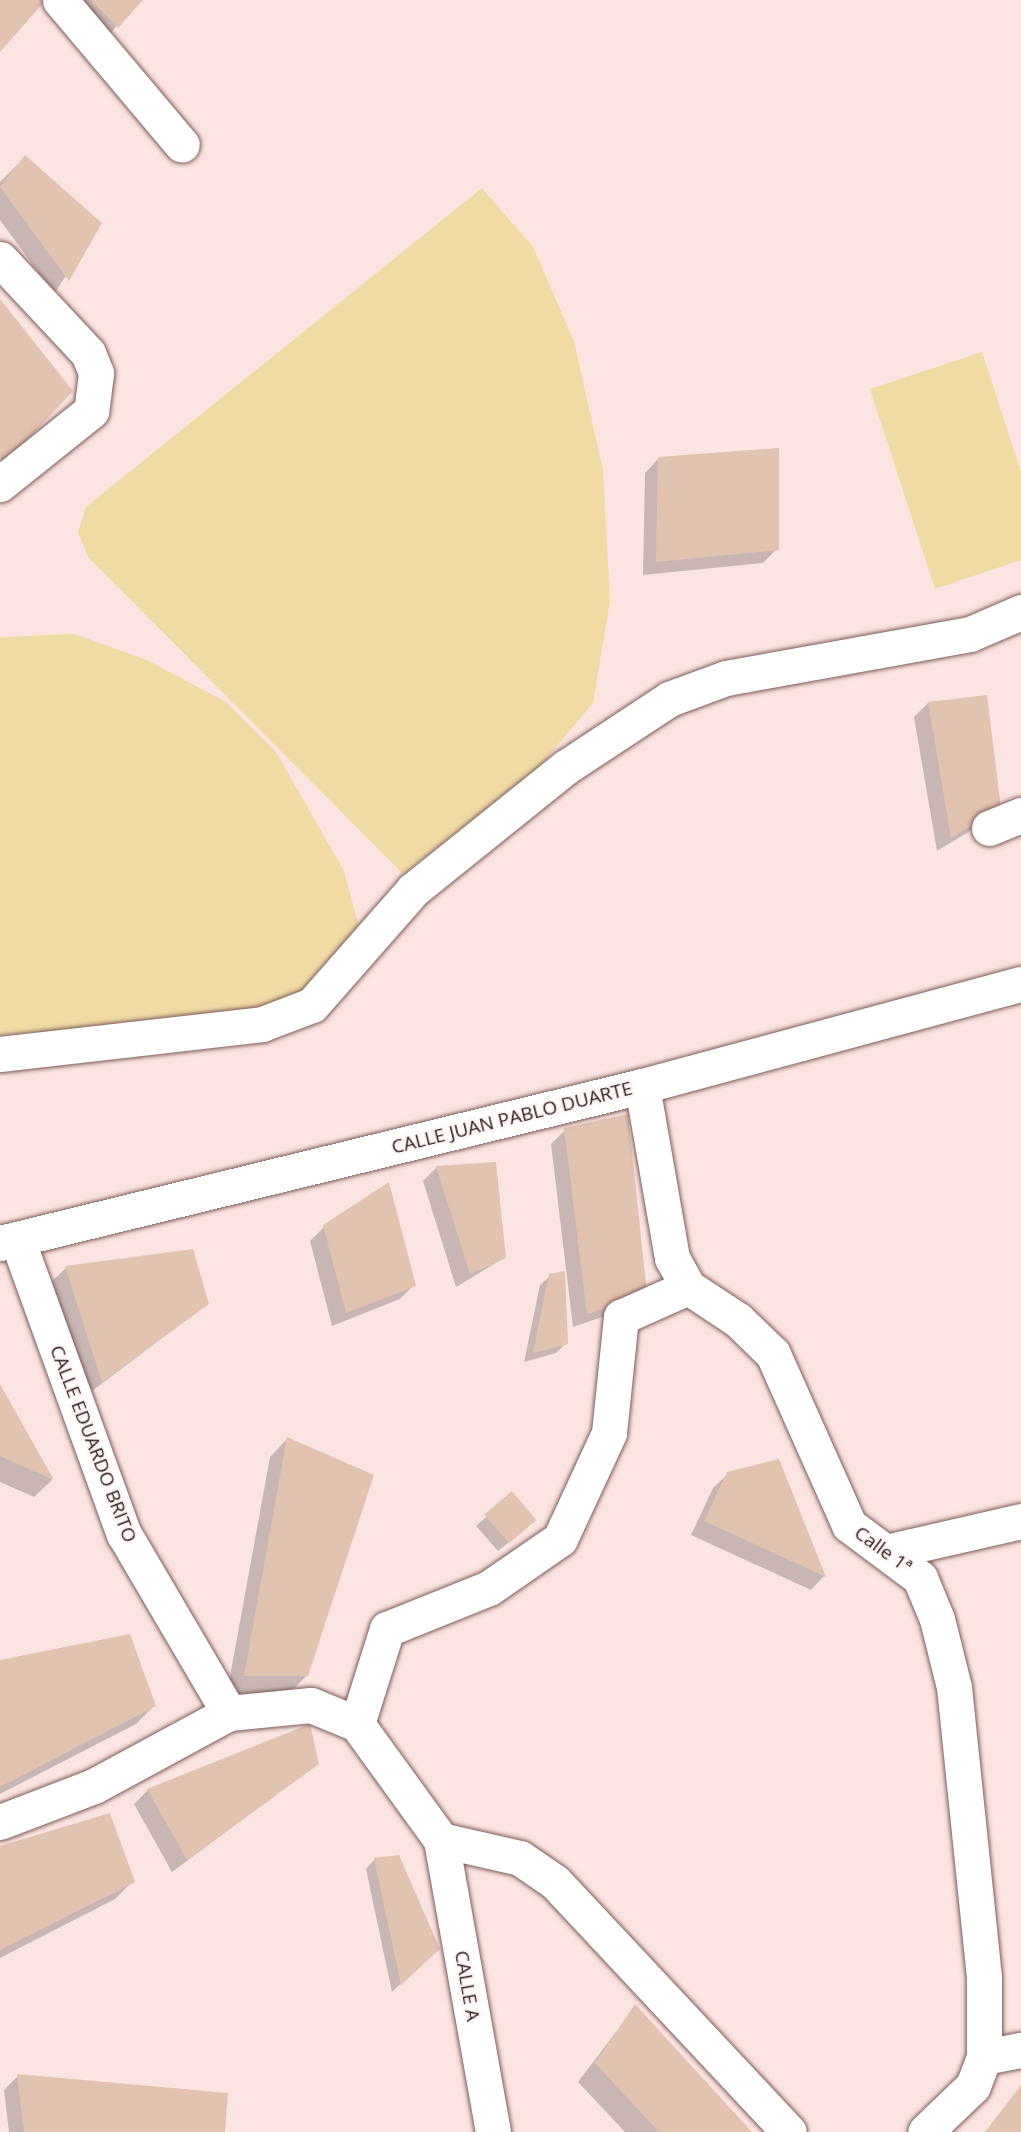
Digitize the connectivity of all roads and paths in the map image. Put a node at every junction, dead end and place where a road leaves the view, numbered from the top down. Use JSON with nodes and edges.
{"nodes":[{"id":1,"x":60,"y":0,"type":"edge"},
{"id":2,"x":182,"y":145,"type":"dead end"},
{"id":3,"x":0,"y":260,"type":"edge"},
{"id":4,"x":0,"y":484,"type":"edge"},
{"id":5,"x":1021,"y":612,"type":"edge"},
{"id":6,"x":1021,"y":984,"type":"edge"},
{"id":7,"x":0,"y":1054,"type":"edge"},
{"id":8,"x":642,"y":1086,"type":"junction"},
{"id":9,"x":8,"y":1241,"type":"edge"},
{"id":10,"x":688,"y":1287,"type":"junction"},
{"id":11,"x":1021,"y":1521,"type":"edge"},
{"id":12,"x":890,"y":1550,"type":"junction"},
{"id":13,"x":229,"y":1713,"type":"junction"},
{"id":14,"x":356,"y":1724,"type":"junction"},
{"id":15,"x":0,"y":1822,"type":"edge"},
{"id":16,"x":441,"y":1840,"type":"junction"},
{"id":17,"x":1021,"y":2050,"type":"edge"},
{"id":18,"x":984,"y":2057,"type":"junction"},
{"id":19,"x":493,"y":2132,"type":"edge"},
{"id":20,"x":789,"y":2132,"type":"edge"},
{"id":21,"x":925,"y":2132,"type":"edge"}],
"edges":[{"from":1,"to":2,"type":"street"},
{"from":3,"to":4,"type":"street"},
{"from":5,"to":7,"type":"street"},
{"from":6,"to":8,"type":"street","name":"CALLE JUAN PABLO DUARTE"},
{"from":8,"to":9,"type":"street","name":"CALLE JUAN PABLO DUARTE"},
{"from":8,"to":10,"type":"street","name":"Calle 1ª"},
{"from":9,"to":13,"type":"street","name":"CALLE EDUARDO BRITO"},
{"from":10,"to":12,"type":"street","name":"Calle 1ª"},
{"from":10,"to":14,"type":"street"},
{"from":11,"to":12,"type":"street"},
{"from":12,"to":18,"type":"street","name":"Calle 1ª"},
{"from":13,"to":14,"type":"street"},
{"from":13,"to":15,"type":"street"},
{"from":14,"to":16,"type":"street"},
{"from":16,"to":19,"type":"street","name":"CALLE A"},
{"from":16,"to":20,"type":"street"},
{"from":17,"to":18,"type":"street"},
{"from":18,"to":21,"type":"street","name":"Calle 1ª"}]}
